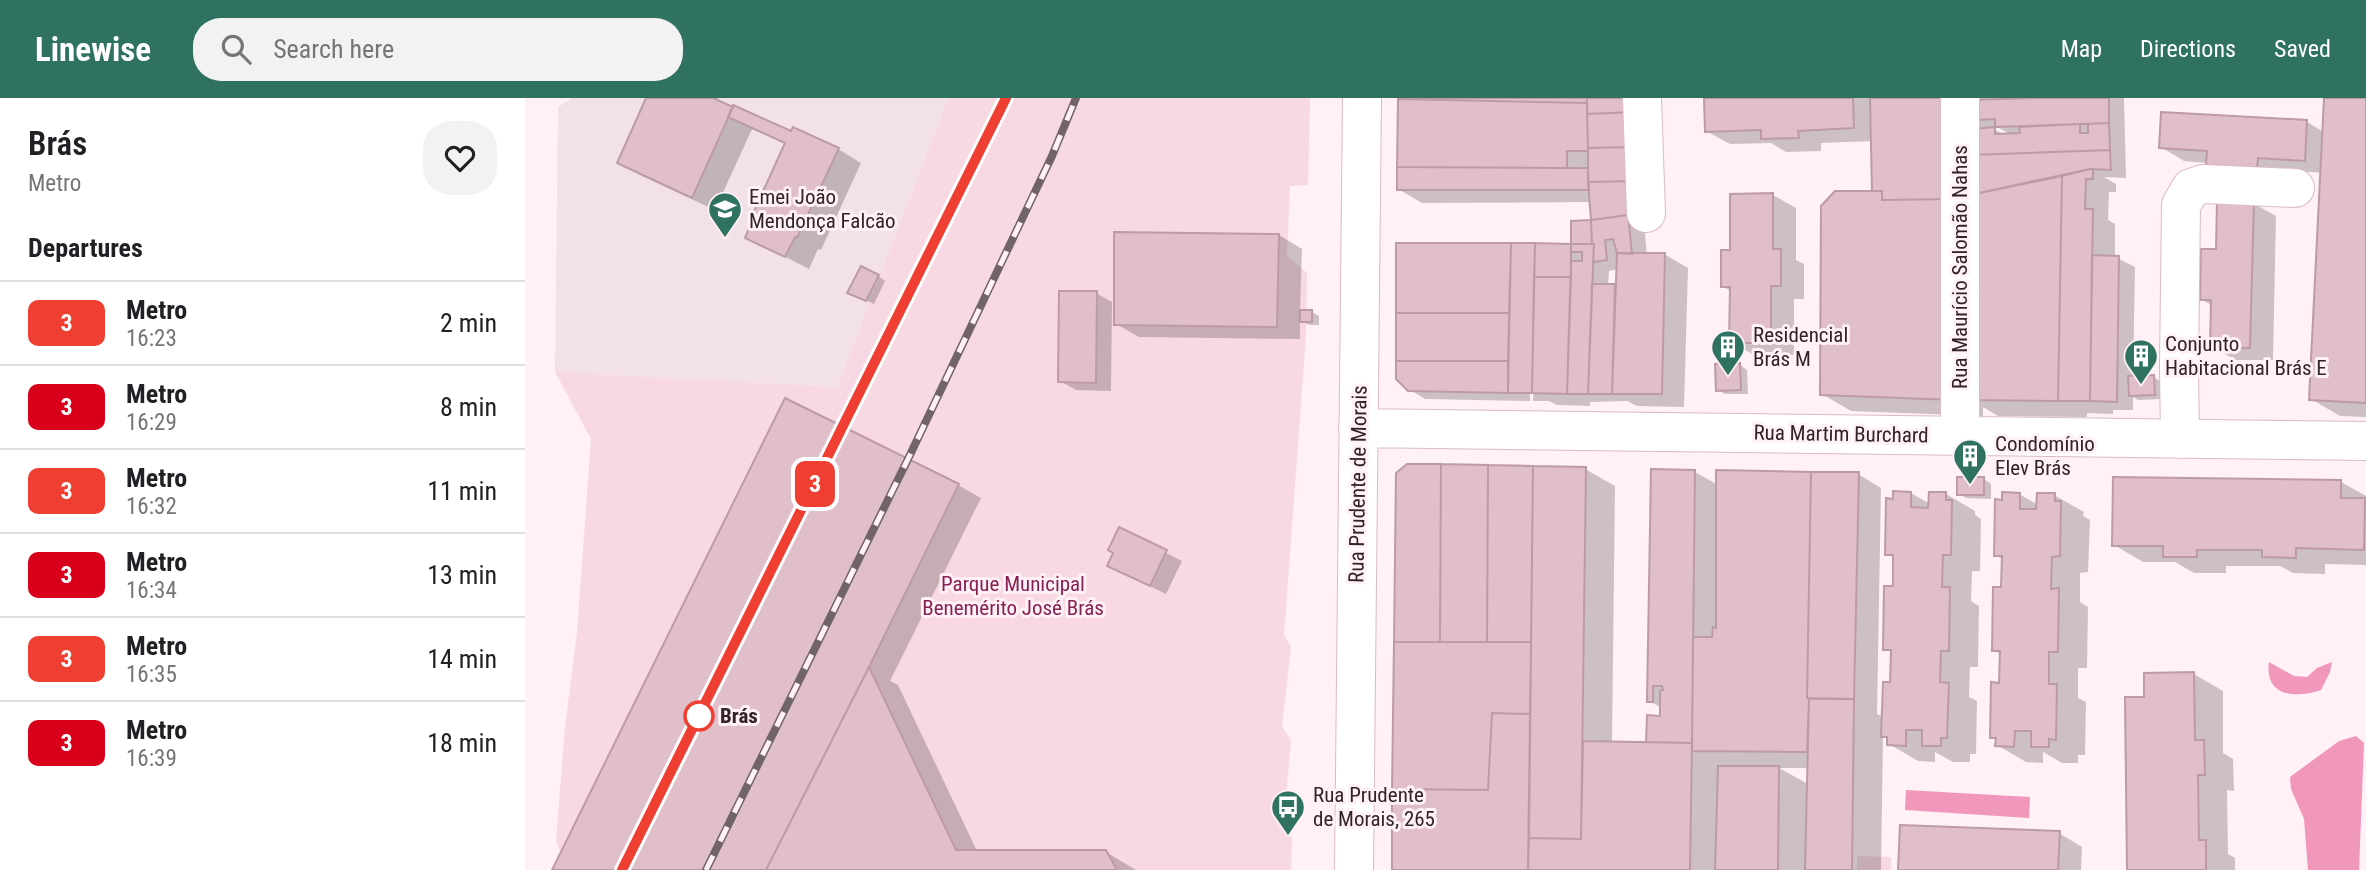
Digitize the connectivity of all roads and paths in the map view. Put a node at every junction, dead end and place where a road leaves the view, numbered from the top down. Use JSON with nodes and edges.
{"nodes":[{"id":1,"x":1362,"y":98,"type":"edge"},
{"id":2,"x":1642,"y":98,"type":"edge"},
{"id":3,"x":1960,"y":98,"type":"edge"},
{"id":4,"x":2295,"y":188,"type":"dead end"},
{"id":5,"x":1646,"y":213,"type":"dead end"},
{"id":6,"x":1358,"y":428,"type":"junction"},
{"id":7,"x":1960,"y":435,"type":"junction"},
{"id":8,"x":2180,"y":439,"type":"junction"},
{"id":9,"x":2366,"y":441,"type":"edge"},
{"id":10,"x":1354,"y":870,"type":"edge"}],
"edges":[{"from":1,"to":6,"type":"street","name":"Rua Prudente de Morais"},
{"from":2,"to":5,"type":"street"},
{"from":3,"to":7,"type":"street","name":"Rua Maurício Salomão Nahas"},
{"from":4,"to":8,"type":"street"},
{"from":6,"to":7,"type":"street","name":"Rua Martim Burchard"},
{"from":6,"to":10,"type":"street","name":"Rua Prudente de Morais"},
{"from":7,"to":8,"type":"street","name":"Rua Martim Burchard"},
{"from":8,"to":9,"type":"street","name":"Rua Martim Burchard"}]}
